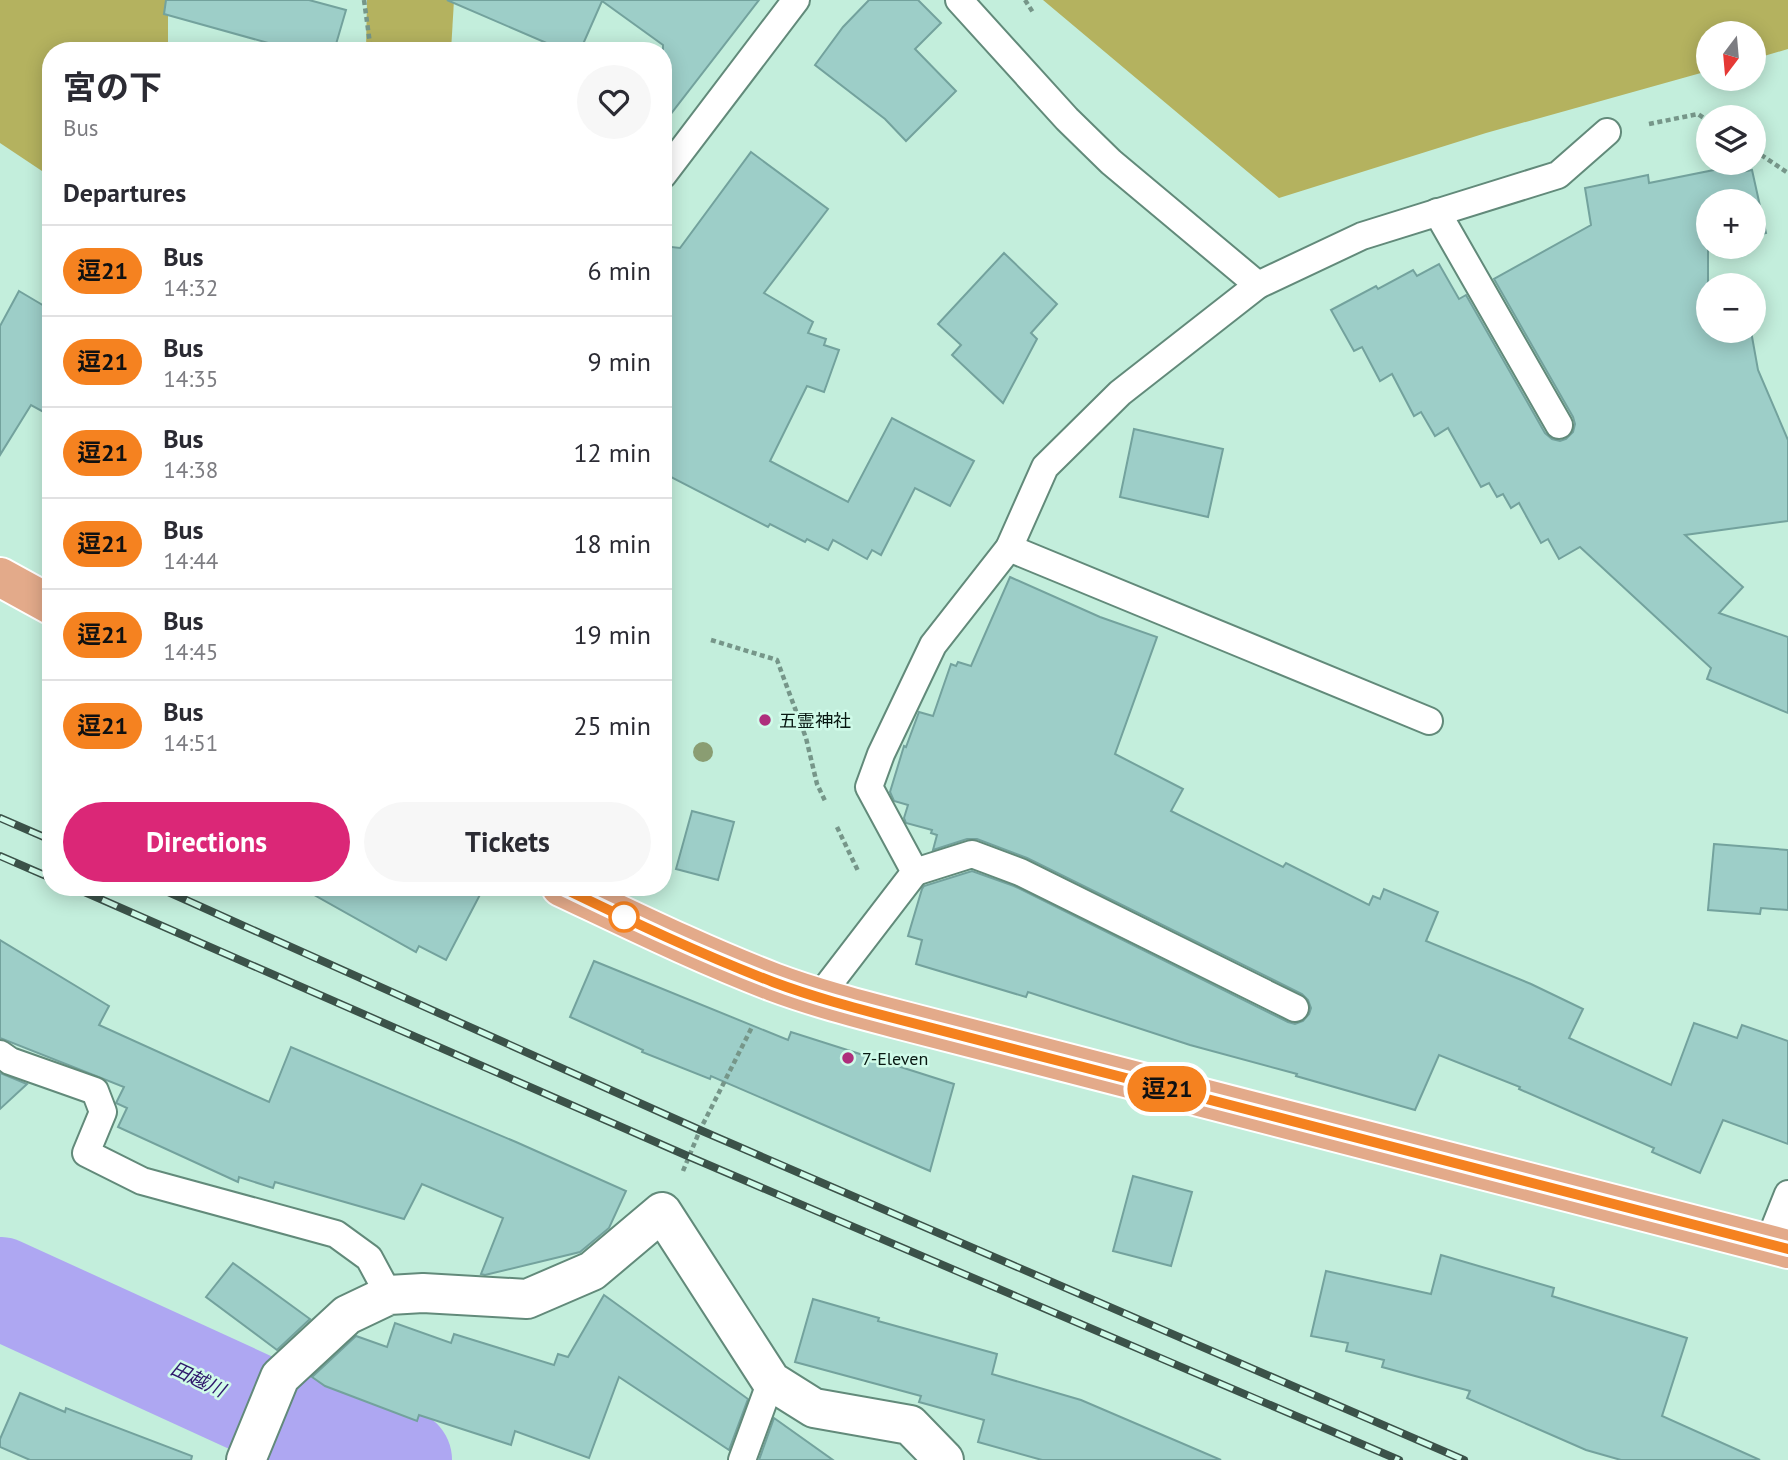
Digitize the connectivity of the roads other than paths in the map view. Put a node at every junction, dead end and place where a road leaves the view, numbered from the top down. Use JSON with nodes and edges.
{"nodes":[{"id":1,"x":796,"y":0,"type":"edge"},
{"id":2,"x":959,"y":0,"type":"edge"},
{"id":3,"x":1607,"y":132,"type":"road end"},
{"id":4,"x":672,"y":163,"type":"edge"},
{"id":5,"x":1437,"y":212,"type":"junction"},
{"id":6,"x":1258,"y":285,"type":"junction"},
{"id":7,"x":1559,"y":425,"type":"dead end"},
{"id":8,"x":1009,"y":548,"type":"junction"},
{"id":9,"x":0,"y":576,"type":"edge"},
{"id":10,"x":42,"y":600,"type":"edge"},
{"id":11,"x":1429,"y":721,"type":"dead end"},
{"id":12,"x":915,"y":873,"type":"junction"},
{"id":13,"x":580,"y":896,"type":"edge"},
{"id":14,"x":819,"y":997,"type":"junction"},
{"id":15,"x":1295,"y":1008,"type":"dead end"},
{"id":16,"x":0,"y":1054,"type":"edge"},
{"id":17,"x":1788,"y":1194,"type":"edge"},
{"id":18,"x":1778,"y":1246,"type":"edge"},
{"id":19,"x":389,"y":1295,"type":"junction"},
{"id":20,"x":771,"y":1381,"type":"junction"},
{"id":21,"x":248,"y":1454,"type":"edge"},
{"id":22,"x":743,"y":1460,"type":"edge"},
{"id":23,"x":944,"y":1460,"type":"edge"}],
"edges":[{"from":1,"to":4,"type":"lane"},
{"from":2,"to":6,"type":"lane"},
{"from":3,"to":5,"type":"lane"},
{"from":5,"to":6,"type":"lane"},
{"from":5,"to":7,"type":"lane"},
{"from":6,"to":8,"type":"lane"},
{"from":8,"to":11,"type":"lane"},
{"from":8,"to":12,"type":"lane"},
{"from":9,"to":10,"type":"main road"},
{"from":12,"to":14,"type":"lane"},
{"from":12,"to":15,"type":"lane"},
{"from":13,"to":14,"type":"main road"},
{"from":14,"to":18,"type":"main road"},
{"from":16,"to":19,"type":"lane"},
{"from":17,"to":18,"type":"lane"},
{"from":19,"to":20,"type":"street"},
{"from":19,"to":21,"type":"street"},
{"from":20,"to":22,"type":"lane"},
{"from":20,"to":23,"type":"street"}]}
